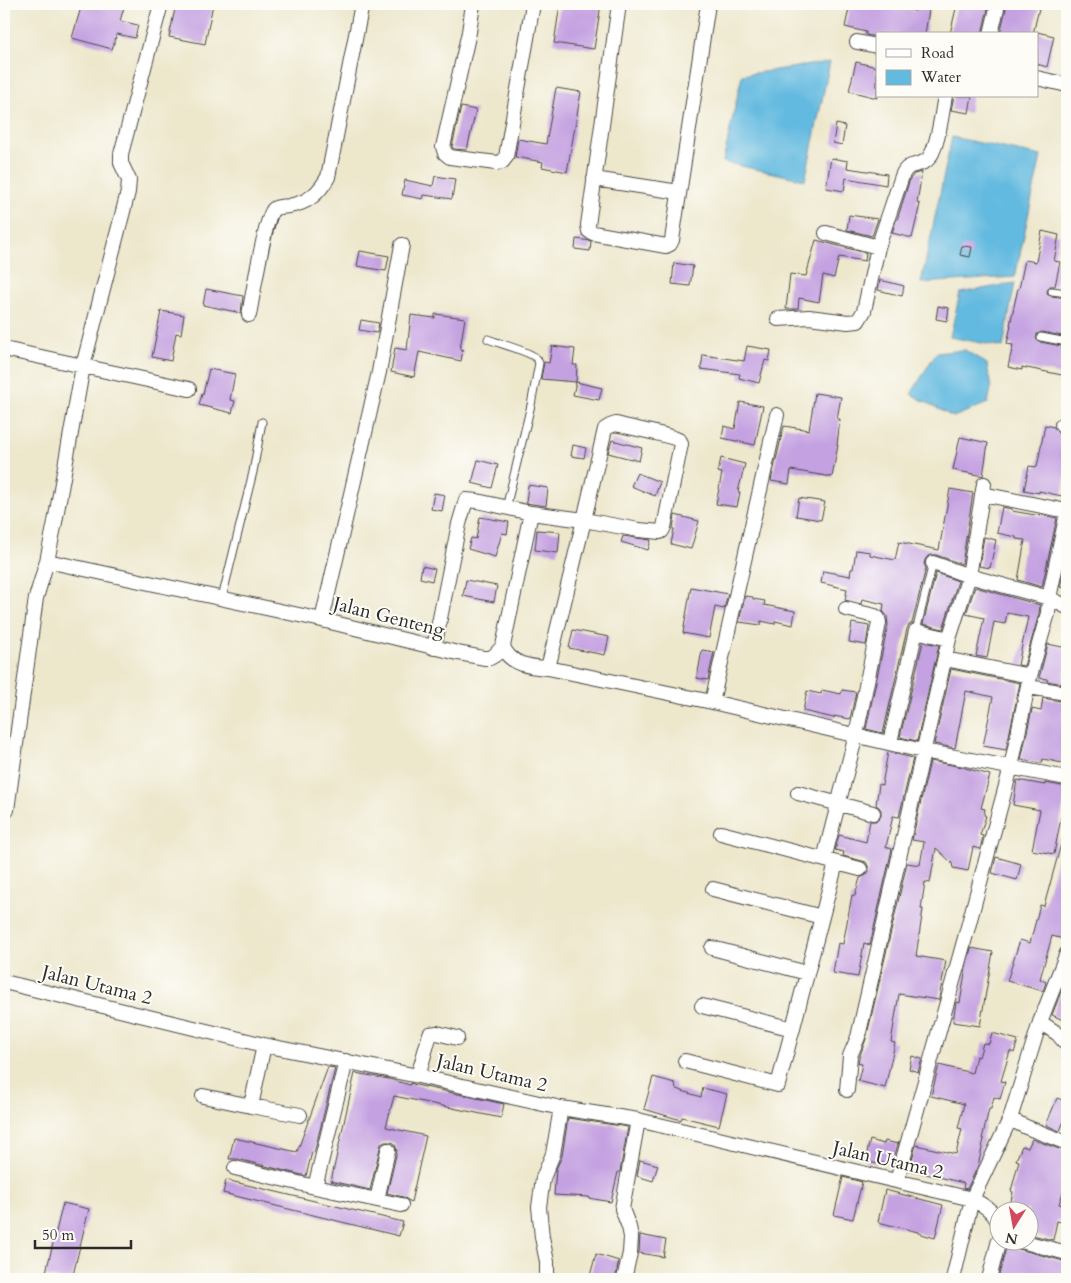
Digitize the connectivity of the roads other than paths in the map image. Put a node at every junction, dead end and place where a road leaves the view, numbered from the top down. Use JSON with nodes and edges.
{"nodes":[{"id":1,"x":161,"y":4,"type":"edge"},
{"id":2,"x":362,"y":4,"type":"edge"},
{"id":3,"x":473,"y":4,"type":"edge"},
{"id":4,"x":533,"y":4,"type":"edge"},
{"id":5,"x":619,"y":4,"type":"edge"},
{"id":6,"x":708,"y":4,"type":"edge"},
{"id":7,"x":998,"y":4,"type":"edge"},
{"id":8,"x":991,"y":32,"type":"edge"},
{"id":9,"x":858,"y":42,"type":"dead end"},
{"id":10,"x":876,"y":46,"type":"edge"},
{"id":11,"x":1038,"y":78,"type":"edge"},
{"id":12,"x":1067,"y":85,"type":"edge"},
{"id":13,"x":945,"y":98,"type":"edge"},
{"id":14,"x":594,"y":179,"type":"junction"},
{"id":15,"x":679,"y":192,"type":"junction"},
{"id":16,"x":826,"y":233,"type":"dead end"},
{"id":17,"x":402,"y":245,"type":"dead end"},
{"id":18,"x":878,"y":247,"type":"junction"},
{"id":19,"x":1052,"y":291,"type":"dead end"},
{"id":20,"x":1067,"y":293,"type":"edge"},
{"id":21,"x":249,"y":315,"type":"dead end"},
{"id":22,"x":778,"y":319,"type":"dead end"},
{"id":23,"x":1041,"y":337,"type":"dead end"},
{"id":24,"x":488,"y":339,"type":"dead end"},
{"id":25,"x":1067,"y":342,"type":"edge"},
{"id":26,"x":4,"y":349,"type":"edge"},
{"id":27,"x":82,"y":366,"type":"junction"},
{"id":28,"x":189,"y":389,"type":"dead end"},
{"id":29,"x":777,"y":415,"type":"dead end"},
{"id":30,"x":262,"y":422,"type":"dead end"},
{"id":31,"x":506,"y":508,"type":"junction"},
{"id":32,"x":1067,"y":512,"type":"edge"},
{"id":33,"x":531,"y":513,"type":"junction"},
{"id":34,"x":584,"y":520,"type":"junction"},
{"id":35,"x":46,"y":561,"type":"junction"},
{"id":36,"x":933,"y":563,"type":"joint"},
{"id":37,"x":969,"y":576,"type":"junction"},
{"id":38,"x":222,"y":598,"type":"junction"},
{"id":39,"x":1050,"y":598,"type":"junction"},
{"id":40,"x":1067,"y":607,"type":"edge"},
{"id":41,"x":846,"y":609,"type":"dead end"},
{"id":42,"x":322,"y":620,"type":"junction"},
{"id":43,"x":916,"y":630,"type":"junction"},
{"id":44,"x":949,"y":639,"type":"junction"},
{"id":45,"x":503,"y":646,"type":"junction"},
{"id":46,"x":434,"y":648,"type":"junction"},
{"id":47,"x":945,"y":659,"type":"junction"},
{"id":48,"x":548,"y":668,"type":"junction"},
{"id":49,"x":1029,"y":681,"type":"junction"},
{"id":50,"x":1067,"y":693,"type":"edge"},
{"id":51,"x":712,"y":702,"type":"junction"},
{"id":52,"x":856,"y":735,"type":"junction"},
{"id":53,"x":890,"y":742,"type":"junction"},
{"id":54,"x":923,"y":750,"type":"junction"},
{"id":55,"x":1011,"y":767,"type":"junction"},
{"id":56,"x":1067,"y":778,"type":"edge"},
{"id":57,"x":798,"y":793,"type":"dead end"},
{"id":58,"x":838,"y":804,"type":"junction"},
{"id":59,"x":7,"y":810,"type":"dead end"},
{"id":60,"x":873,"y":813,"type":"dead end"},
{"id":61,"x":721,"y":833,"type":"dead end"},
{"id":62,"x":830,"y":861,"type":"junction"},
{"id":63,"x":860,"y":869,"type":"dead end"},
{"id":64,"x":713,"y":889,"type":"dead end"},
{"id":65,"x":822,"y":917,"type":"junction"},
{"id":66,"x":712,"y":948,"type":"dead end"},
{"id":67,"x":1067,"y":953,"type":"edge"},
{"id":68,"x":807,"y":973,"type":"junction"},
{"id":69,"x":4,"y":982,"type":"edge"},
{"id":70,"x":702,"y":1006,"type":"dead end"},
{"id":71,"x":1040,"y":1022,"type":"junction"},
{"id":72,"x":793,"y":1030,"type":"junction"},
{"id":73,"x":457,"y":1038,"type":"dead end"},
{"id":74,"x":264,"y":1045,"type":"junction"},
{"id":75,"x":1067,"y":1045,"type":"edge"},
{"id":76,"x":346,"y":1061,"type":"junction"},
{"id":77,"x":685,"y":1061,"type":"dead end"},
{"id":78,"x":418,"y":1076,"type":"junction"},
{"id":79,"x":846,"y":1090,"type":"dead end"},
{"id":80,"x":203,"y":1096,"type":"dead end"},
{"id":81,"x":251,"y":1106,"type":"junction"},
{"id":82,"x":561,"y":1108,"type":"junction"},
{"id":83,"x":300,"y":1115,"type":"dead end"},
{"id":84,"x":1010,"y":1119,"type":"junction"},
{"id":85,"x":638,"y":1120,"type":"junction"},
{"id":86,"x":1067,"y":1143,"type":"edge"},
{"id":87,"x":388,"y":1150,"type":"dead end"},
{"id":88,"x":235,"y":1168,"type":"dead end"},
{"id":89,"x":896,"y":1181,"type":"junction"},
{"id":90,"x":315,"y":1187,"type":"junction"},
{"id":91,"x":972,"y":1199,"type":"junction"},
{"id":92,"x":378,"y":1200,"type":"junction"},
{"id":93,"x":401,"y":1205,"type":"dead end"},
{"id":94,"x":988,"y":1207,"type":"edge"},
{"id":95,"x":1038,"y":1246,"type":"edge"},
{"id":96,"x":996,"y":1250,"type":"edge"},
{"id":97,"x":1067,"y":1253,"type":"edge"},
{"id":98,"x":547,"y":1279,"type":"edge"},
{"id":99,"x":624,"y":1279,"type":"edge"},
{"id":100,"x":953,"y":1279,"type":"edge"},
{"id":101,"x":989,"y":1279,"type":"edge"}],
"edges":[{"from":1,"to":27,"type":"street"},
{"from":2,"to":21,"type":"street"},
{"from":3,"to":4,"type":"street"},
{"from":5,"to":14,"type":"street"},
{"from":6,"to":15,"type":"street"},
{"from":7,"to":8,"type":"street"},
{"from":9,"to":10,"type":"street"},
{"from":11,"to":12,"type":"street"},
{"from":13,"to":18,"type":"street"},
{"from":14,"to":15,"type":"street"},
{"from":14,"to":15,"type":"street"},
{"from":16,"to":18,"type":"street"},
{"from":17,"to":42,"type":"street"},
{"from":18,"to":22,"type":"street"},
{"from":19,"to":20,"type":"lane"},
{"from":23,"to":25,"type":"lane"},
{"from":24,"to":31,"type":"lane"},
{"from":26,"to":27,"type":"street"},
{"from":27,"to":28,"type":"street"},
{"from":27,"to":35,"type":"street"},
{"from":29,"to":51,"type":"street"},
{"from":30,"to":38,"type":"lane"},
{"from":31,"to":33,"type":"street"},
{"from":31,"to":46,"type":"street"},
{"from":32,"to":37,"type":"street"},
{"from":32,"to":39,"type":"street"},
{"from":33,"to":34,"type":"street"},
{"from":33,"to":45,"type":"street"},
{"from":34,"to":34,"type":"street"},
{"from":34,"to":48,"type":"street"},
{"from":35,"to":38,"type":"street","name":"Jalan Genteng"},
{"from":35,"to":59,"type":"street"},
{"from":36,"to":37,"type":"street"},
{"from":36,"to":43,"type":"lane"},
{"from":37,"to":39,"type":"street"},
{"from":37,"to":44,"type":"street"},
{"from":38,"to":42,"type":"street","name":"Jalan Genteng"},
{"from":39,"to":40,"type":"street"},
{"from":39,"to":49,"type":"street"},
{"from":41,"to":52,"type":"street"},
{"from":42,"to":46,"type":"street","name":"Jalan Genteng"},
{"from":43,"to":44,"type":"street"},
{"from":43,"to":53,"type":"street"},
{"from":44,"to":47,"type":"street"},
{"from":45,"to":46,"type":"street","name":"Jalan Genteng"},
{"from":45,"to":48,"type":"street"},
{"from":47,"to":49,"type":"street"},
{"from":47,"to":54,"type":"street"},
{"from":48,"to":51,"type":"street"},
{"from":49,"to":50,"type":"street"},
{"from":49,"to":55,"type":"street"},
{"from":51,"to":52,"type":"street"},
{"from":52,"to":53,"type":"street"},
{"from":52,"to":58,"type":"street"},
{"from":53,"to":54,"type":"street"},
{"from":54,"to":55,"type":"street"},
{"from":54,"to":79,"type":"street"},
{"from":55,"to":56,"type":"street"},
{"from":55,"to":89,"type":"street"},
{"from":57,"to":58,"type":"street"},
{"from":58,"to":60,"type":"street"},
{"from":58,"to":62,"type":"street"},
{"from":61,"to":62,"type":"street"},
{"from":62,"to":63,"type":"street"},
{"from":62,"to":65,"type":"street"},
{"from":64,"to":65,"type":"street"},
{"from":65,"to":68,"type":"street"},
{"from":66,"to":68,"type":"street"},
{"from":67,"to":71,"type":"street"},
{"from":68,"to":72,"type":"street"},
{"from":69,"to":74,"type":"street","name":"Jalan Utama 2"},
{"from":70,"to":72,"type":"street"},
{"from":71,"to":75,"type":"street"},
{"from":71,"to":84,"type":"street"},
{"from":72,"to":77,"type":"street"},
{"from":73,"to":78,"type":"street"},
{"from":74,"to":76,"type":"street","name":"Jalan Utama 2"},
{"from":74,"to":81,"type":"street"},
{"from":76,"to":78,"type":"street","name":"Jalan Utama 2"},
{"from":76,"to":90,"type":"street"},
{"from":78,"to":82,"type":"street","name":"Jalan Utama 2"},
{"from":80,"to":81,"type":"street"},
{"from":81,"to":83,"type":"street"},
{"from":82,"to":85,"type":"street","name":"Jalan Utama 2"},
{"from":82,"to":98,"type":"street"},
{"from":84,"to":86,"type":"street"},
{"from":84,"to":91,"type":"street"},
{"from":85,"to":89,"type":"street","name":"Jalan Utama 2"},
{"from":85,"to":99,"type":"street"},
{"from":87,"to":92,"type":"street"},
{"from":88,"to":90,"type":"street"},
{"from":89,"to":91,"type":"street","name":"Jalan Utama 2"},
{"from":90,"to":92,"type":"street"},
{"from":91,"to":94,"type":"street","name":"Jalan Utama 2"},
{"from":91,"to":100,"type":"street"},
{"from":92,"to":93,"type":"street"},
{"from":95,"to":97,"type":"street"},
{"from":96,"to":101,"type":"street"}]}
